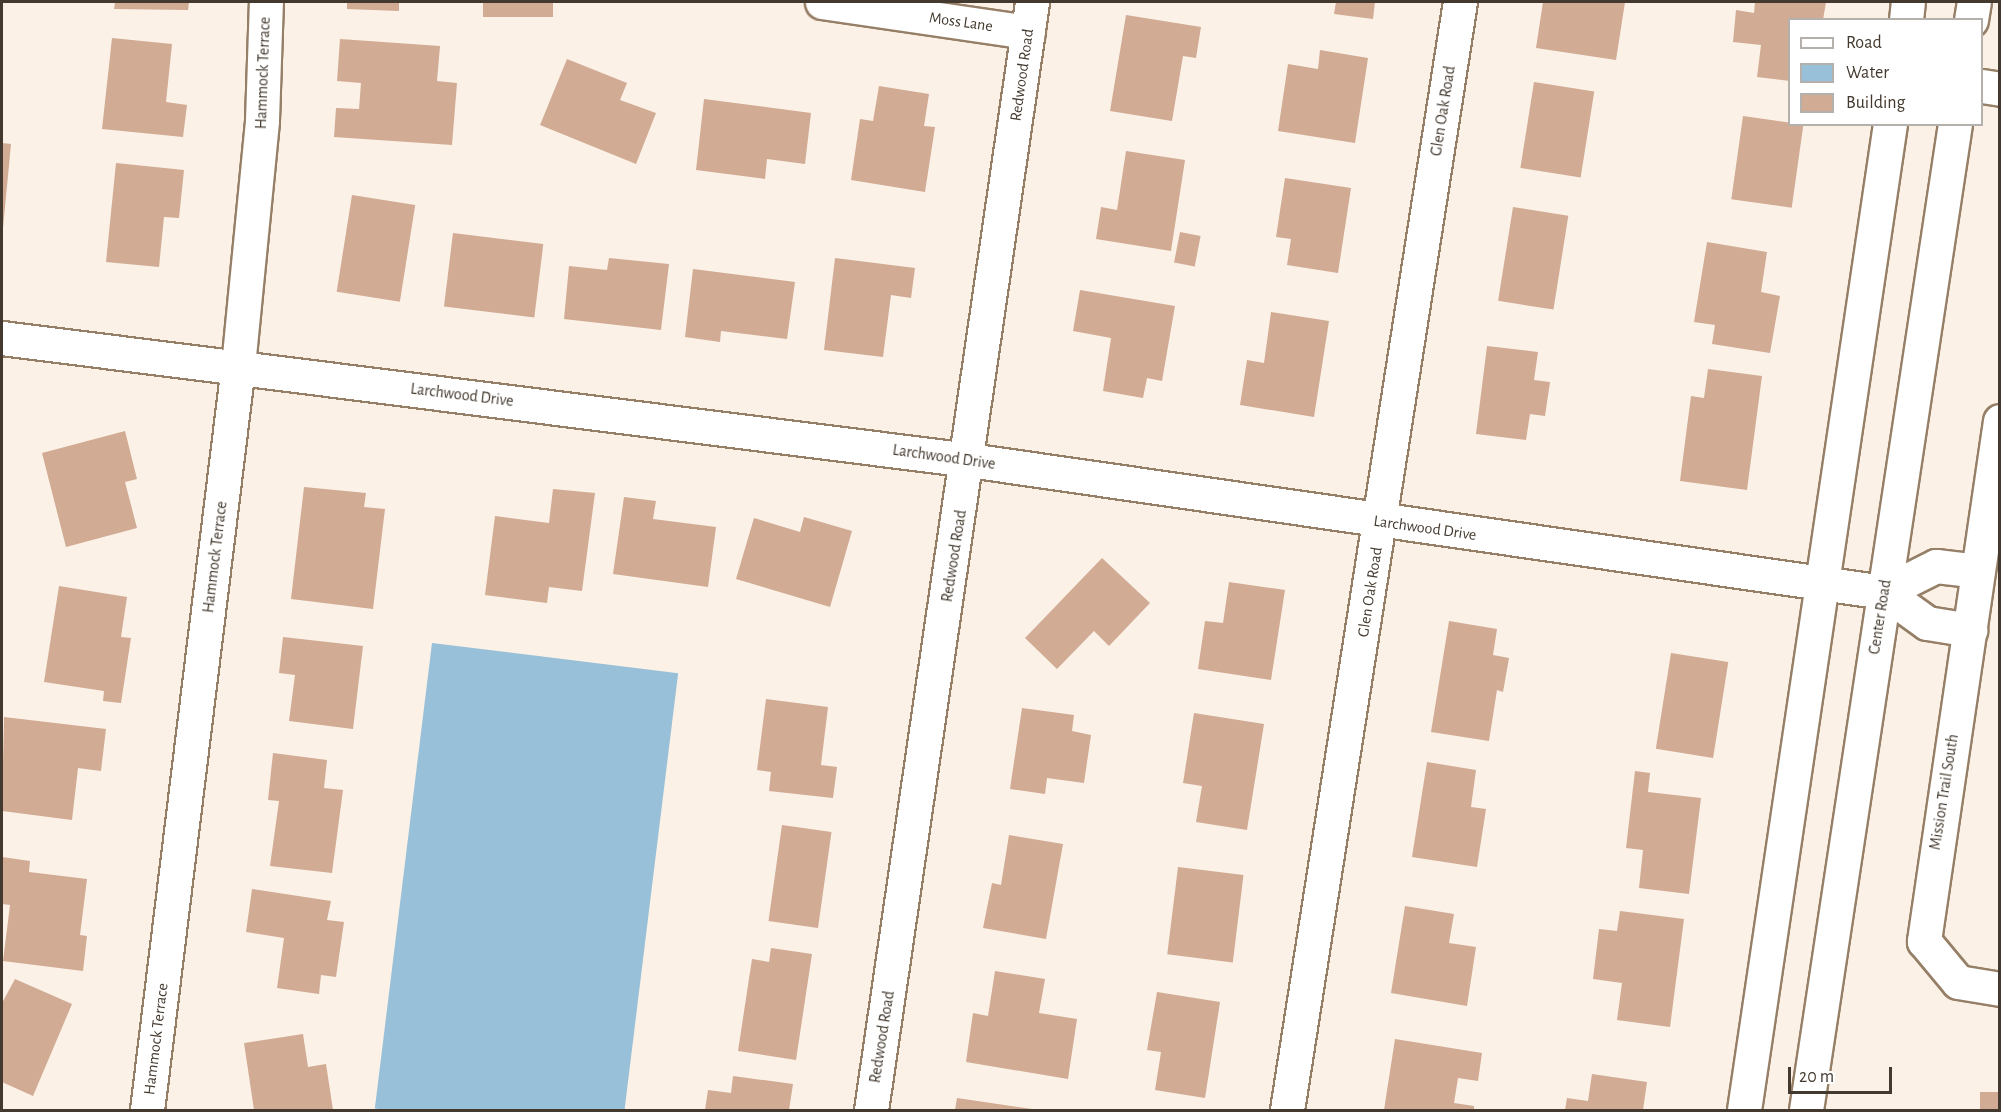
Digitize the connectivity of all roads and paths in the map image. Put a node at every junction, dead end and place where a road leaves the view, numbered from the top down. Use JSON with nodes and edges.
{"nodes":[{"id":1,"x":266,"y":2,"type":"edge"},
{"id":2,"x":822,"y":2,"type":"edge"},
{"id":3,"x":1460,"y":2,"type":"edge"},
{"id":4,"x":1908,"y":2,"type":"edge"},
{"id":5,"x":1974,"y":2,"type":"edge"},
{"id":6,"x":1030,"y":17,"type":"edge"},
{"id":7,"x":1906,"y":18,"type":"edge"},
{"id":8,"x":1971,"y":18,"type":"edge"},
{"id":9,"x":1983,"y":86,"type":"edge"},
{"id":10,"x":2000,"y":89,"type":"edge"},
{"id":11,"x":1890,"y":126,"type":"edge"},
{"id":12,"x":1955,"y":126,"type":"edge"},
{"id":13,"x":2,"y":338,"type":"edge"},
{"id":14,"x":238,"y":366,"type":"junction"},
{"id":15,"x":2000,"y":421,"type":"edge"},
{"id":16,"x":969,"y":460,"type":"junction"},
{"id":17,"x":1381,"y":522,"type":"junction"},
{"id":18,"x":1978,"y":571,"type":"junction"},
{"id":19,"x":1822,"y":586,"type":"junction"},
{"id":20,"x":1884,"y":592,"type":"junction"},
{"id":21,"x":1970,"y":630,"type":"junction"},
{"id":22,"x":2000,"y":989,"type":"edge"},
{"id":23,"x":147,"y":1110,"type":"edge"},
{"id":24,"x":871,"y":1110,"type":"edge"},
{"id":25,"x":1287,"y":1110,"type":"edge"},
{"id":26,"x":1744,"y":1110,"type":"edge"},
{"id":27,"x":1806,"y":1110,"type":"edge"}],
"edges":[{"from":1,"to":14,"type":"street","name":"Hammock Terrace"},
{"from":2,"to":6,"type":"street","name":"Moss Lane"},
{"from":3,"to":17,"type":"street","name":"Glen Oak Road"},
{"from":4,"to":7,"type":"street"},
{"from":5,"to":8,"type":"street"},
{"from":6,"to":16,"type":"street","name":"Redwood Road"},
{"from":9,"to":10,"type":"street"},
{"from":11,"to":19,"type":"street"},
{"from":12,"to":20,"type":"street","name":"Center Road"},
{"from":13,"to":14,"type":"street","name":"Larchwood Drive"},
{"from":14,"to":16,"type":"street","name":"Larchwood Drive"},
{"from":14,"to":23,"type":"street","name":"Hammock Terrace"},
{"from":15,"to":18,"type":"street","name":"Mission Trail South"},
{"from":16,"to":17,"type":"street","name":"Larchwood Drive"},
{"from":16,"to":24,"type":"street","name":"Redwood Road"},
{"from":17,"to":19,"type":"street","name":"Larchwood Drive"},
{"from":17,"to":25,"type":"street","name":"Glen Oak Road"},
{"from":18,"to":20,"type":"street"},
{"from":18,"to":21,"type":"street","name":"Mission Trail South"},
{"from":19,"to":20,"type":"street","name":"Larchwood Drive"},
{"from":19,"to":26,"type":"street"},
{"from":20,"to":21,"type":"street"},
{"from":20,"to":27,"type":"street","name":"Center Road"},
{"from":21,"to":22,"type":"street","name":"Mission Trail South"}]}
